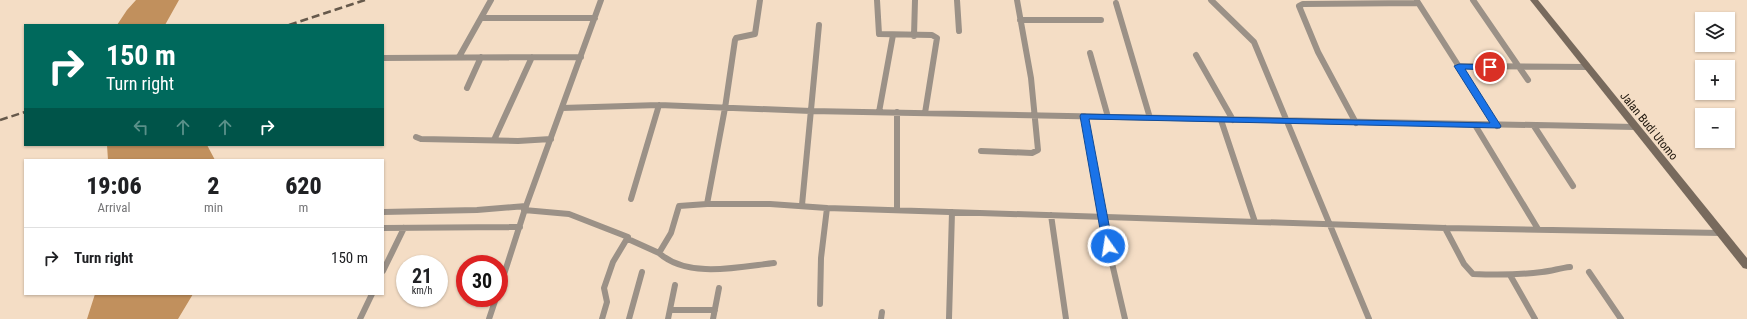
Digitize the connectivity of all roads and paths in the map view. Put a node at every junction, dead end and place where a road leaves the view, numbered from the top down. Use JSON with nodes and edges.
{"nodes":[{"id":1,"x":491,"y":0,"type":"edge"},
{"id":2,"x":601,"y":0,"type":"edge"},
{"id":3,"x":760,"y":0,"type":"edge"},
{"id":4,"x":876,"y":0,"type":"edge"},
{"id":5,"x":915,"y":0,"type":"edge"},
{"id":6,"x":957,"y":0,"type":"edge"},
{"id":7,"x":1017,"y":0,"type":"edge"},
{"id":8,"x":1211,"y":0,"type":"edge"},
{"id":9,"x":1473,"y":0,"type":"edge"},
{"id":10,"x":1534,"y":0,"type":"edge"},
{"id":11,"x":1417,"y":2,"type":"edge"},
{"id":12,"x":1116,"y":3,"type":"dead end"},
{"id":13,"x":481,"y":18,"type":"junction"},
{"id":14,"x":595,"y":18,"type":"junction"},
{"id":15,"x":1020,"y":20,"type":"junction"},
{"id":16,"x":1101,"y":20,"type":"dead end"},
{"id":17,"x":818,"y":25,"type":"dead end"},
{"id":18,"x":959,"y":30,"type":"dead end"},
{"id":19,"x":893,"y":36,"type":"junction"},
{"id":20,"x":914,"y":36,"type":"junction"},
{"id":21,"x":1090,"y":53,"type":"dead end"},
{"id":22,"x":1196,"y":55,"type":"dead end"},
{"id":23,"x":459,"y":57,"type":"junction"},
{"id":24,"x":481,"y":57,"type":"junction"},
{"id":25,"x":532,"y":57,"type":"junction"},
{"id":26,"x":581,"y":57,"type":"junction"},
{"id":27,"x":384,"y":58,"type":"edge"},
{"id":28,"x":1459,"y":66,"type":"junction"},
{"id":29,"x":1587,"y":67,"type":"junction"},
{"id":30,"x":1521,"y":68,"type":"junction"},
{"id":31,"x":1528,"y":80,"type":"dead end"},
{"id":32,"x":467,"y":88,"type":"dead end"},
{"id":33,"x":658,"y":105,"type":"junction"},
{"id":34,"x":562,"y":108,"type":"junction"},
{"id":35,"x":725,"y":108,"type":"junction"},
{"id":36,"x":811,"y":111,"type":"junction"},
{"id":37,"x":878,"y":112,"type":"junction"},
{"id":38,"x":897,"y":112,"type":"junction"},
{"id":39,"x":926,"y":113,"type":"junction"},
{"id":40,"x":1036,"y":115,"type":"junction"},
{"id":41,"x":1084,"y":116,"type":"junction"},
{"id":42,"x":1108,"y":117,"type":"junction"},
{"id":43,"x":1150,"y":118,"type":"junction"},
{"id":44,"x":1221,"y":120,"type":"junction"},
{"id":45,"x":1233,"y":120,"type":"junction"},
{"id":46,"x":1286,"y":122,"type":"junction"},
{"id":47,"x":1356,"y":123,"type":"junction"},
{"id":48,"x":1475,"y":125,"type":"junction"},
{"id":49,"x":1497,"y":126,"type":"junction"},
{"id":50,"x":1534,"y":126,"type":"junction"},
{"id":51,"x":1635,"y":127,"type":"junction"},
{"id":52,"x":416,"y":137,"type":"dead end"},
{"id":53,"x":551,"y":139,"type":"junction"},
{"id":54,"x":494,"y":140,"type":"junction"},
{"id":55,"x":981,"y":151,"type":"dead end"},
{"id":56,"x":1573,"y":186,"type":"dead end"},
{"id":57,"x":631,"y":199,"type":"dead end"},
{"id":58,"x":707,"y":204,"type":"junction"},
{"id":59,"x":802,"y":205,"type":"junction"},
{"id":60,"x":525,"y":208,"type":"junction"},
{"id":61,"x":827,"y":208,"type":"junction"},
{"id":62,"x":897,"y":209,"type":"junction"},
{"id":63,"x":384,"y":212,"type":"edge"},
{"id":64,"x":952,"y":212,"type":"junction"},
{"id":65,"x":1051,"y":215,"type":"junction"},
{"id":66,"x":1101,"y":216,"type":"junction"},
{"id":67,"x":1255,"y":222,"type":"junction"},
{"id":68,"x":1330,"y":224,"type":"junction"},
{"id":69,"x":520,"y":227,"type":"junction"},
{"id":70,"x":384,"y":228,"type":"edge"},
{"id":71,"x":404,"y":228,"type":"junction"},
{"id":72,"x":1445,"y":228,"type":"junction"},
{"id":73,"x":1538,"y":228,"type":"junction"},
{"id":74,"x":1721,"y":233,"type":"junction"},
{"id":75,"x":628,"y":239,"type":"junction"},
{"id":76,"x":659,"y":253,"type":"junction"},
{"id":77,"x":508,"y":263,"type":"edge"},
{"id":78,"x":774,"y":263,"type":"dead end"},
{"id":79,"x":1747,"y":265,"type":"edge"},
{"id":80,"x":1570,"y":267,"type":"dead end"},
{"id":81,"x":384,"y":269,"type":"edge"},
{"id":82,"x":642,"y":272,"type":"dead end"},
{"id":83,"x":1589,"y":272,"type":"dead end"},
{"id":84,"x":1510,"y":275,"type":"junction"},
{"id":85,"x":675,"y":285,"type":"dead end"},
{"id":86,"x":719,"y":288,"type":"dead end"},
{"id":87,"x":372,"y":295,"type":"edge"},
{"id":88,"x":820,"y":304,"type":"dead end"},
{"id":89,"x":493,"y":307,"type":"edge"},
{"id":90,"x":670,"y":310,"type":"junction"},
{"id":91,"x":715,"y":310,"type":"junction"},
{"id":92,"x":360,"y":319,"type":"edge"},
{"id":93,"x":489,"y":319,"type":"edge"},
{"id":94,"x":602,"y":319,"type":"edge"},
{"id":95,"x":629,"y":319,"type":"edge"},
{"id":96,"x":668,"y":319,"type":"edge"},
{"id":97,"x":713,"y":319,"type":"edge"},
{"id":98,"x":949,"y":319,"type":"edge"},
{"id":99,"x":1066,"y":319,"type":"edge"},
{"id":100,"x":1125,"y":319,"type":"edge"},
{"id":101,"x":1369,"y":319,"type":"edge"},
{"id":102,"x":1535,"y":319,"type":"edge"},
{"id":103,"x":1621,"y":319,"type":"edge"}],
"edges":[{"from":1,"to":13,"type":"street"},
{"from":2,"to":14,"type":"street"},
{"from":3,"to":35,"type":"street"},
{"from":4,"to":19,"type":"street"},
{"from":5,"to":20,"type":"street"},
{"from":6,"to":18,"type":"street"},
{"from":7,"to":15,"type":"street"},
{"from":8,"to":46,"type":"street"},
{"from":9,"to":30,"type":"street"},
{"from":10,"to":29,"type":"street","name":"Jalan Budi Utomo"},
{"from":11,"to":28,"type":"street"},
{"from":11,"to":47,"type":"street"},
{"from":12,"to":43,"type":"street"},
{"from":13,"to":14,"type":"street"},
{"from":13,"to":23,"type":"street"},
{"from":14,"to":26,"type":"street"},
{"from":15,"to":16,"type":"street"},
{"from":15,"to":40,"type":"street"},
{"from":17,"to":36,"type":"street"},
{"from":19,"to":20,"type":"street"},
{"from":19,"to":37,"type":"street"},
{"from":20,"to":39,"type":"street"},
{"from":21,"to":42,"type":"street"},
{"from":22,"to":45,"type":"street"},
{"from":23,"to":24,"type":"street"},
{"from":23,"to":27,"type":"street"},
{"from":24,"to":25,"type":"street"},
{"from":24,"to":32,"type":"street"},
{"from":25,"to":26,"type":"street"},
{"from":25,"to":54,"type":"street"},
{"from":26,"to":34,"type":"street"},
{"from":28,"to":30,"type":"street"},
{"from":28,"to":49,"type":"street"},
{"from":29,"to":30,"type":"street"},
{"from":29,"to":51,"type":"street","name":"Jalan Budi Utomo"},
{"from":30,"to":31,"type":"street"},
{"from":33,"to":34,"type":"street"},
{"from":33,"to":35,"type":"street"},
{"from":33,"to":57,"type":"street"},
{"from":34,"to":53,"type":"street"},
{"from":35,"to":36,"type":"street"},
{"from":35,"to":58,"type":"street"},
{"from":36,"to":37,"type":"street"},
{"from":36,"to":59,"type":"street"},
{"from":37,"to":38,"type":"street"},
{"from":38,"to":39,"type":"street"},
{"from":38,"to":62,"type":"street"},
{"from":39,"to":40,"type":"street"},
{"from":40,"to":41,"type":"street"},
{"from":40,"to":55,"type":"street"},
{"from":41,"to":42,"type":"street"},
{"from":41,"to":66,"type":"street"},
{"from":42,"to":43,"type":"street"},
{"from":43,"to":44,"type":"street"},
{"from":44,"to":45,"type":"street"},
{"from":44,"to":67,"type":"street"},
{"from":45,"to":46,"type":"street"},
{"from":46,"to":47,"type":"street"},
{"from":46,"to":68,"type":"street"},
{"from":47,"to":48,"type":"street"},
{"from":48,"to":49,"type":"street"},
{"from":48,"to":73,"type":"street"},
{"from":49,"to":50,"type":"street"},
{"from":50,"to":51,"type":"street"},
{"from":50,"to":56,"type":"street"},
{"from":51,"to":74,"type":"street","name":"Jalan Budi Utomo"},
{"from":52,"to":54,"type":"street"},
{"from":53,"to":54,"type":"street"},
{"from":53,"to":60,"type":"street"},
{"from":58,"to":59,"type":"street"},
{"from":58,"to":76,"type":"street"},
{"from":59,"to":61,"type":"street"},
{"from":60,"to":63,"type":"street"},
{"from":60,"to":69,"type":"street"},
{"from":60,"to":75,"type":"street"},
{"from":61,"to":62,"type":"street"},
{"from":61,"to":88,"type":"street"},
{"from":62,"to":64,"type":"street"},
{"from":64,"to":65,"type":"street"},
{"from":64,"to":98,"type":"street"},
{"from":65,"to":66,"type":"street"},
{"from":65,"to":99,"type":"street"},
{"from":66,"to":67,"type":"street"},
{"from":66,"to":100,"type":"street"},
{"from":67,"to":68,"type":"street"},
{"from":68,"to":72,"type":"street"},
{"from":68,"to":101,"type":"street"},
{"from":69,"to":71,"type":"street"},
{"from":69,"to":77,"type":"street"},
{"from":70,"to":71,"type":"street"},
{"from":71,"to":81,"type":"street"},
{"from":72,"to":73,"type":"street"},
{"from":72,"to":84,"type":"street"},
{"from":73,"to":74,"type":"street"},
{"from":74,"to":79,"type":"street","name":"Jalan Budi Utomo"},
{"from":75,"to":76,"type":"street"},
{"from":75,"to":94,"type":"street"},
{"from":76,"to":78,"type":"street"},
{"from":80,"to":84,"type":"street"},
{"from":82,"to":95,"type":"street"},
{"from":83,"to":103,"type":"street"},
{"from":84,"to":102,"type":"street"},
{"from":85,"to":90,"type":"street"},
{"from":86,"to":91,"type":"street"},
{"from":87,"to":92,"type":"street"},
{"from":89,"to":93,"type":"street"},
{"from":90,"to":91,"type":"street"},
{"from":90,"to":96,"type":"street"},
{"from":91,"to":97,"type":"street"}]}
